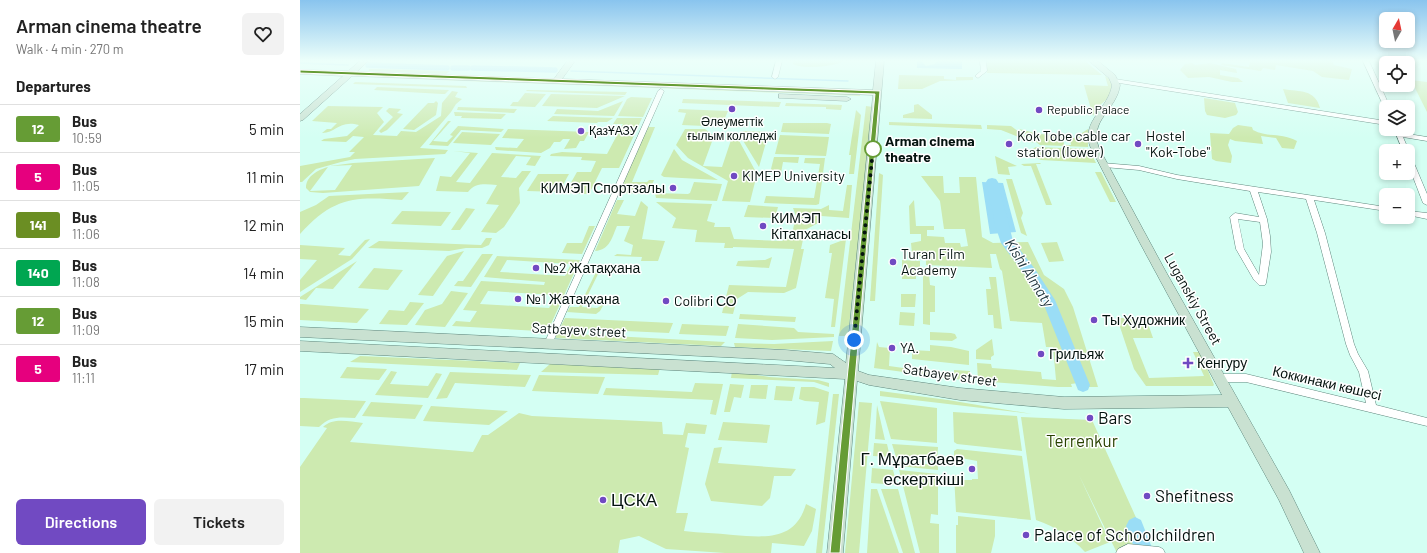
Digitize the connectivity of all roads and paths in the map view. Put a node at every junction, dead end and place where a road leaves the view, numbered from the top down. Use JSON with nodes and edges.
{"nodes":[{"id":1,"x":335,"y":87,"type":"edge"},
{"id":2,"x":539,"y":87,"type":"edge"},
{"id":3,"x":693,"y":87,"type":"edge"},
{"id":4,"x":878,"y":87,"type":"edge"},
{"id":5,"x":1116,"y":87,"type":"edge"},
{"id":6,"x":1152,"y":87,"type":"edge"},
{"id":7,"x":1378,"y":87,"type":"edge"},
{"id":8,"x":660,"y":91,"type":"junction"},
{"id":9,"x":877,"y":96,"type":"junction"},
{"id":10,"x":1384,"y":100,"type":"edge"},
{"id":11,"x":300,"y":118,"type":"edge"},
{"id":12,"x":1379,"y":123,"type":"edge"},
{"id":13,"x":1415,"y":136,"type":"edge"},
{"id":14,"x":1427,"y":139,"type":"edge"},
{"id":15,"x":1104,"y":165,"type":"junction"},
{"id":16,"x":1415,"y":173,"type":"edge"},
{"id":17,"x":1253,"y":188,"type":"junction"},
{"id":18,"x":1309,"y":197,"type":"junction"},
{"id":19,"x":1427,"y":203,"type":"edge"},
{"id":20,"x":1379,"y":208,"type":"edge"},
{"id":21,"x":1415,"y":214,"type":"edge"},
{"id":22,"x":1427,"y":216,"type":"edge"},
{"id":23,"x":1263,"y":220,"type":"junction"},
{"id":24,"x":300,"y":332,"type":"edge"},
{"id":25,"x":548,"y":344,"type":"junction"},
{"id":26,"x":300,"y":346,"type":"edge"},
{"id":27,"x":851,"y":374,"type":"junction"},
{"id":28,"x":1220,"y":378,"type":"junction"},
{"id":29,"x":1232,"y":401,"type":"junction"},
{"id":30,"x":1372,"y":408,"type":"junction"},
{"id":31,"x":1427,"y":422,"type":"edge"},
{"id":32,"x":1127,"y":552,"type":"edge"},
{"id":33,"x":1156,"y":552,"type":"edge"},
{"id":34,"x":835,"y":553,"type":"edge"},
{"id":35,"x":1312,"y":553,"type":"edge"}],
"edges":[{"from":1,"to":11,"type":"main road"},
{"from":2,"to":8,"type":"main road"},
{"from":3,"to":9,"type":"main road"},
{"from":4,"to":9,"type":"main road"},
{"from":5,"to":15,"type":"main road","name":"Luganskiy Street"},
{"from":6,"to":12,"type":"street"},
{"from":7,"to":10,"type":"street"},
{"from":8,"to":9,"type":"main road"},
{"from":8,"to":25,"type":"street"},
{"from":9,"to":27,"type":"main road"},
{"from":13,"to":14,"type":"street"},
{"from":15,"to":17,"type":"street"},
{"from":15,"to":28,"type":"main road","name":"Luganskiy Street"},
{"from":16,"to":19,"type":"street"},
{"from":17,"to":18,"type":"street"},
{"from":17,"to":23,"type":"street"},
{"from":18,"to":20,"type":"street"},
{"from":18,"to":30,"type":"street"},
{"from":21,"to":22,"type":"street"},
{"from":23,"to":23,"type":"street"},
{"from":24,"to":25,"type":"main road","name":"Satbayev street"},
{"from":25,"to":27,"type":"main road","name":"Satbayev street"},
{"from":26,"to":27,"type":"main road","name":"Satbayev street"},
{"from":27,"to":29,"type":"main road","name":"Satbayev street"},
{"from":27,"to":34,"type":"main road"},
{"from":28,"to":29,"type":"main road","name":"Luganskiy Street"},
{"from":28,"to":30,"type":"street","name":"Коккинаки көшесі"},
{"from":29,"to":35,"type":"main road","name":"Luganskiy Street"},
{"from":30,"to":31,"type":"street","name":"Коккинаки көшесі"},
{"from":32,"to":33,"type":"street"}]}
